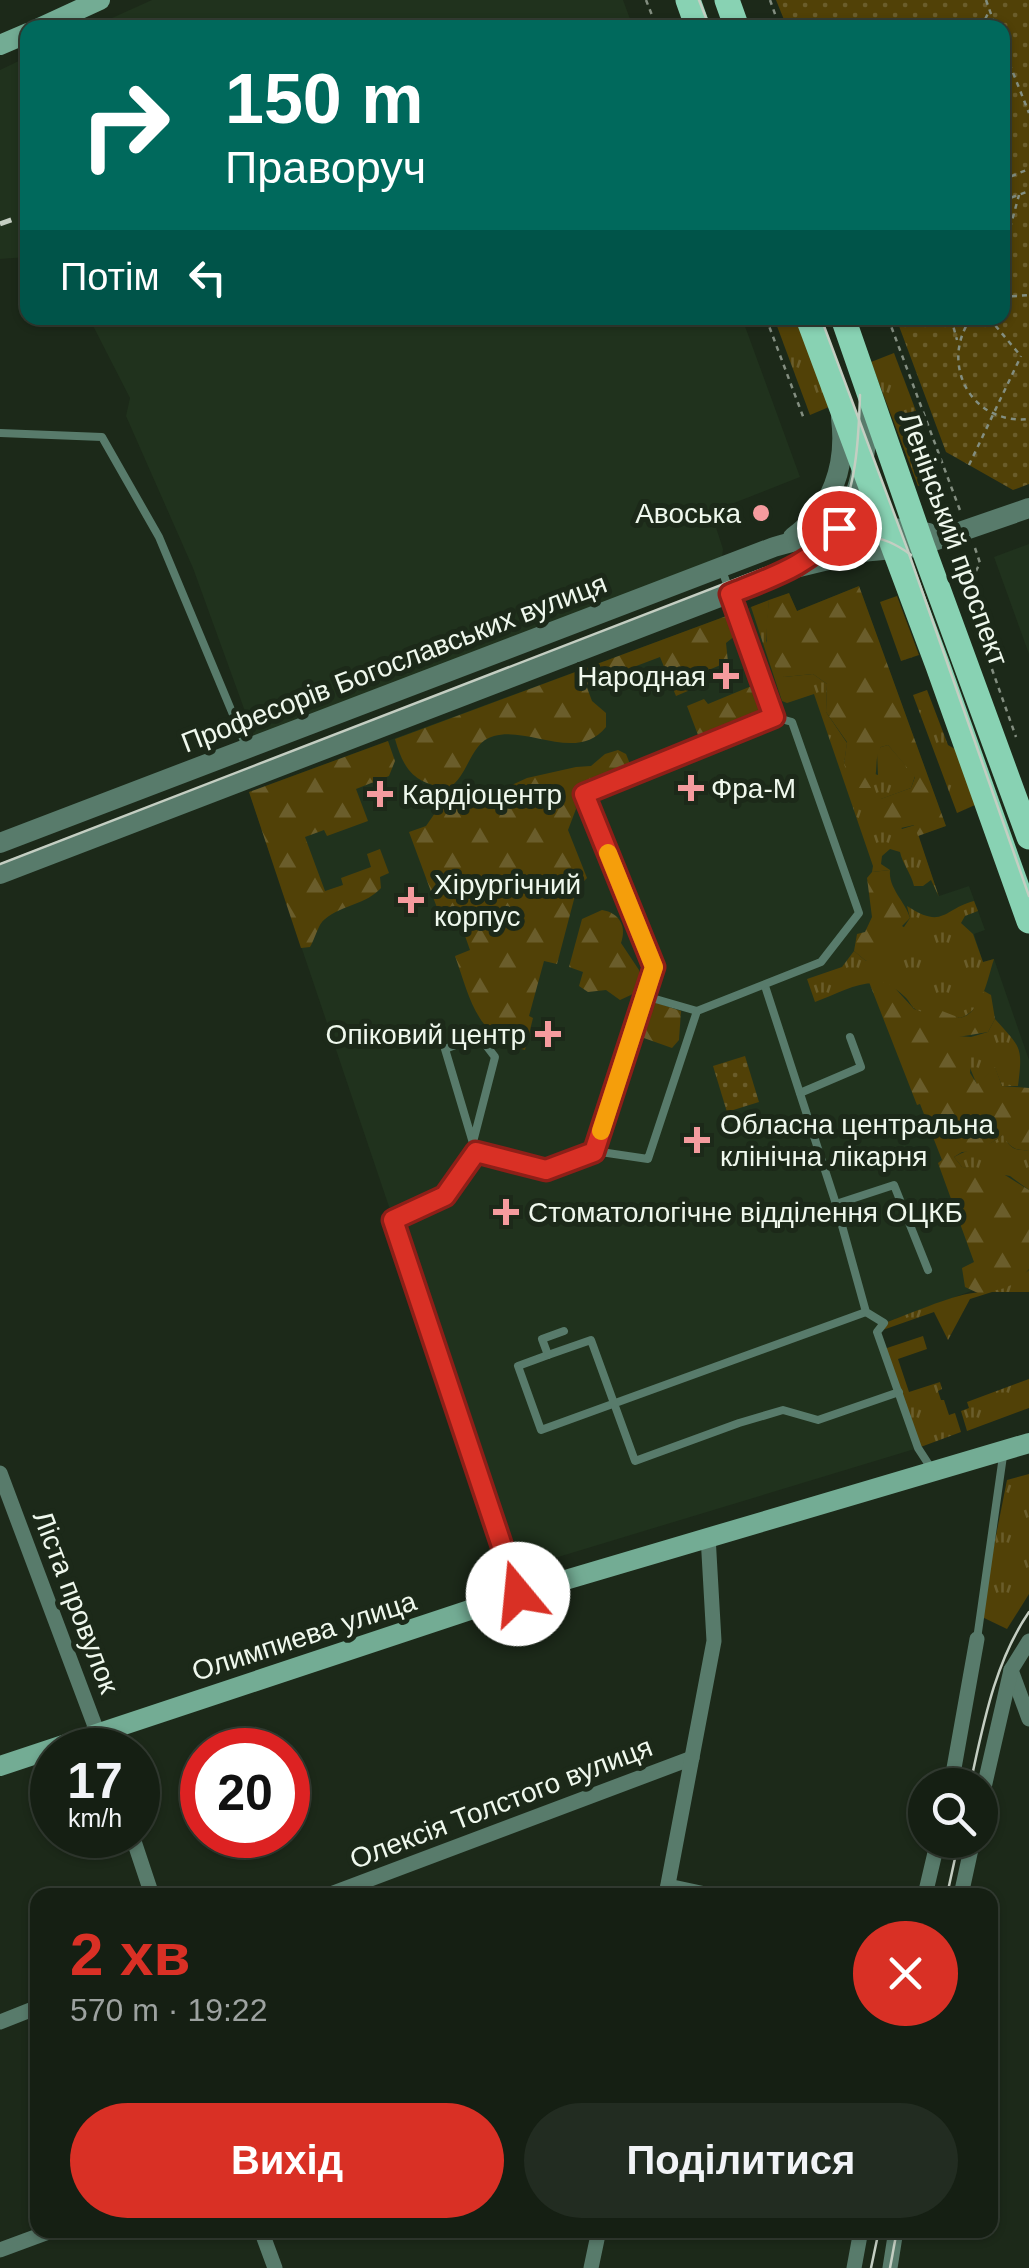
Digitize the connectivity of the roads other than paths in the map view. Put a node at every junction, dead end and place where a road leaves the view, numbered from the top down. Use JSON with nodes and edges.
{"nodes":[{"id":1,"x":100,"y":0,"type":"edge"},
{"id":2,"x":67,"y":7,"type":"edge"},
{"id":3,"x":811,"y":325,"type":"edge"},
{"id":4,"x":846,"y":325,"type":"edge"},
{"id":5,"x":870,"y":392,"type":"junction"},
{"id":6,"x":839,"y":402,"type":"junction"},
{"id":7,"x":0,"y":433,"type":"edge"},
{"id":8,"x":863,"y":466,"type":"junction"},
{"id":9,"x":1029,"y":508,"type":"edge"},
{"id":10,"x":839,"y":528,"type":"junction"},
{"id":11,"x":928,"y":537,"type":"junction"},
{"id":12,"x":890,"y":538,"type":"junction"},
{"id":13,"x":774,"y":547,"type":"junction"},
{"id":14,"x":721,"y":568,"type":"junction"},
{"id":15,"x":795,"y":568,"type":"junction"},
{"id":16,"x":730,"y":594,"type":"junction"},
{"id":17,"x":774,"y":717,"type":"junction"},
{"id":18,"x":247,"y":749,"type":"junction"},
{"id":19,"x":1029,"y":837,"type":"edge"},
{"id":20,"x":0,"y":843,"type":"edge"},
{"id":21,"x":0,"y":874,"type":"edge"},
{"id":22,"x":1023,"y":887,"type":"edge"},
{"id":23,"x":1029,"y":920,"type":"edge"},
{"id":24,"x":764,"y":986,"type":"junction"},
{"id":25,"x":645,"y":996,"type":"junction"},
{"id":26,"x":697,"y":1011,"type":"junction"},
{"id":27,"x":850,"y":1038,"type":"dead end"},
{"id":28,"x":800,"y":1093,"type":"junction"},
{"id":29,"x":473,"y":1142,"type":"junction"},
{"id":30,"x":476,"y":1152,"type":"junction"},
{"id":31,"x":594,"y":1152,"type":"junction"},
{"id":32,"x":836,"y":1204,"type":"junction"},
{"id":33,"x":928,"y":1270,"type":"dead end"},
{"id":34,"x":866,"y":1312,"type":"junction"},
{"id":35,"x":564,"y":1330,"type":"dead end"},
{"id":36,"x":548,"y":1356,"type":"junction"},
{"id":37,"x":899,"y":1392,"type":"junction"},
{"id":38,"x":614,"y":1403,"type":"junction"},
{"id":39,"x":1029,"y":1443,"type":"edge"},
{"id":40,"x":1004,"y":1450,"type":"junction"},
{"id":41,"x":932,"y":1470,"type":"junction"},
{"id":42,"x":0,"y":1472,"type":"edge"},
{"id":43,"x":708,"y":1536,"type":"junction"},
{"id":44,"x":518,"y":1594,"type":"junction"},
{"id":45,"x":976,"y":1639,"type":"joint"},
{"id":46,"x":1029,"y":1641,"type":"edge"},
{"id":47,"x":1011,"y":1670,"type":"junction"},
{"id":48,"x":1029,"y":1719,"type":"edge"},
{"id":49,"x":96,"y":1728,"type":"edge"},
{"id":50,"x":138,"y":1728,"type":"edge"},
{"id":51,"x":692,"y":1758,"type":"junction"},
{"id":52,"x":30,"y":1759,"type":"edge"},
{"id":53,"x":0,"y":1766,"type":"edge"},
{"id":54,"x":954,"y":1768,"type":"edge"},
{"id":55,"x":987,"y":1768,"type":"edge"},
{"id":56,"x":140,"y":1858,"type":"edge"},
{"id":57,"x":934,"y":1858,"type":"edge"},
{"id":58,"x":969,"y":1858,"type":"edge"},
{"id":59,"x":150,"y":1888,"type":"edge"},
{"id":60,"x":347,"y":1888,"type":"edge"},
{"id":61,"x":667,"y":1888,"type":"edge"},
{"id":62,"x":927,"y":1888,"type":"edge"},
{"id":63,"x":963,"y":1888,"type":"edge"},
{"id":64,"x":30,"y":2011,"type":"edge"},
{"id":65,"x":0,"y":2022,"type":"edge"},
{"id":66,"x":32,"y":2238,"type":"edge"},
{"id":67,"x":263,"y":2238,"type":"edge"},
{"id":68,"x":597,"y":2238,"type":"edge"},
{"id":69,"x":860,"y":2238,"type":"edge"},
{"id":70,"x":895,"y":2238,"type":"edge"},
{"id":71,"x":0,"y":2250,"type":"edge"},
{"id":72,"x":275,"y":2268,"type":"edge"},
{"id":73,"x":591,"y":2268,"type":"edge"},
{"id":74,"x":854,"y":2268,"type":"edge"},
{"id":75,"x":890,"y":2268,"type":"edge"}],
"edges":[{"from":1,"to":2,"type":"main road"},
{"from":3,"to":6,"type":"main road"},
{"from":4,"to":5,"type":"main road","name":"Ленінський проспект"},
{"from":5,"to":8,"type":"street"},
{"from":5,"to":11,"type":"main road","name":"Ленінський проспект"},
{"from":6,"to":8,"type":"main road"},
{"from":6,"to":13,"type":"street"},
{"from":7,"to":18,"type":"lane"},
{"from":8,"to":10,"type":"street"},
{"from":8,"to":12,"type":"main road"},
{"from":9,"to":11,"type":"street"},
{"from":10,"to":12,"type":"street","name":"Професорів Богославських вулиця"},
{"from":10,"to":13,"type":"street","name":"Професорів Богославських вулиця"},
{"from":10,"to":15,"type":"street"},
{"from":11,"to":12,"type":"street"},
{"from":11,"to":19,"type":"main road","name":"Ленінський проспект"},
{"from":12,"to":15,"type":"street"},
{"from":12,"to":22,"type":"main road"},
{"from":13,"to":14,"type":"street","name":"Професорів Богославських вулиця"},
{"from":14,"to":16,"type":"lane"},
{"from":14,"to":18,"type":"street","name":"Професорів Богославських вулиця"},
{"from":15,"to":16,"type":"street","name":"Професорів Богославських вулиця"},
{"from":16,"to":17,"type":"lane"},
{"from":16,"to":21,"type":"street","name":"Професорів Богославських вулиця"},
{"from":17,"to":24,"type":"lane"},
{"from":17,"to":25,"type":"lane"},
{"from":18,"to":20,"type":"street","name":"Професорів Богославських вулиця"},
{"from":22,"to":23,"type":"main road"},
{"from":24,"to":26,"type":"lane"},
{"from":24,"to":28,"type":"lane"},
{"from":25,"to":26,"type":"lane"},
{"from":25,"to":31,"type":"lane"},
{"from":26,"to":31,"type":"lane"},
{"from":27,"to":28,"type":"lane"},
{"from":28,"to":32,"type":"lane"},
{"from":29,"to":29,"type":"lane"},
{"from":29,"to":30,"type":"lane"},
{"from":30,"to":31,"type":"lane"},
{"from":30,"to":44,"type":"lane"},
{"from":32,"to":33,"type":"lane"},
{"from":32,"to":34,"type":"lane"},
{"from":34,"to":37,"type":"lane"},
{"from":34,"to":38,"type":"lane"},
{"from":35,"to":36,"type":"lane"},
{"from":36,"to":38,"type":"lane"},
{"from":36,"to":38,"type":"lane"},
{"from":37,"to":38,"type":"lane"},
{"from":37,"to":41,"type":"lane"},
{"from":39,"to":40,"type":"main road","name":"Олимпиева улица"},
{"from":40,"to":41,"type":"main road","name":"Олимпиева улица"},
{"from":40,"to":45,"type":"lane"},
{"from":41,"to":43,"type":"main road","name":"Олимпиева улица"},
{"from":42,"to":49,"type":"street","name":"Ліста провулок"},
{"from":43,"to":44,"type":"main road","name":"Олимпиева улица"},
{"from":43,"to":51,"type":"street"},
{"from":44,"to":50,"type":"main road","name":"Олимпиева улица"},
{"from":45,"to":54,"type":"street"},
{"from":46,"to":47,"type":"street"},
{"from":47,"to":48,"type":"street"},
{"from":47,"to":55,"type":"street"},
{"from":51,"to":60,"type":"street","name":"Олексія Толстого вулиця"},
{"from":51,"to":61,"type":"street"},
{"from":52,"to":53,"type":"main road","name":"Олимпиева улица"},
{"from":56,"to":59,"type":"street"},
{"from":57,"to":62,"type":"street"},
{"from":58,"to":63,"type":"street"},
{"from":64,"to":65,"type":"street"},
{"from":66,"to":71,"type":"street"},
{"from":67,"to":72,"type":"street"},
{"from":68,"to":73,"type":"street"},
{"from":69,"to":74,"type":"street"},
{"from":70,"to":75,"type":"street"}]}
